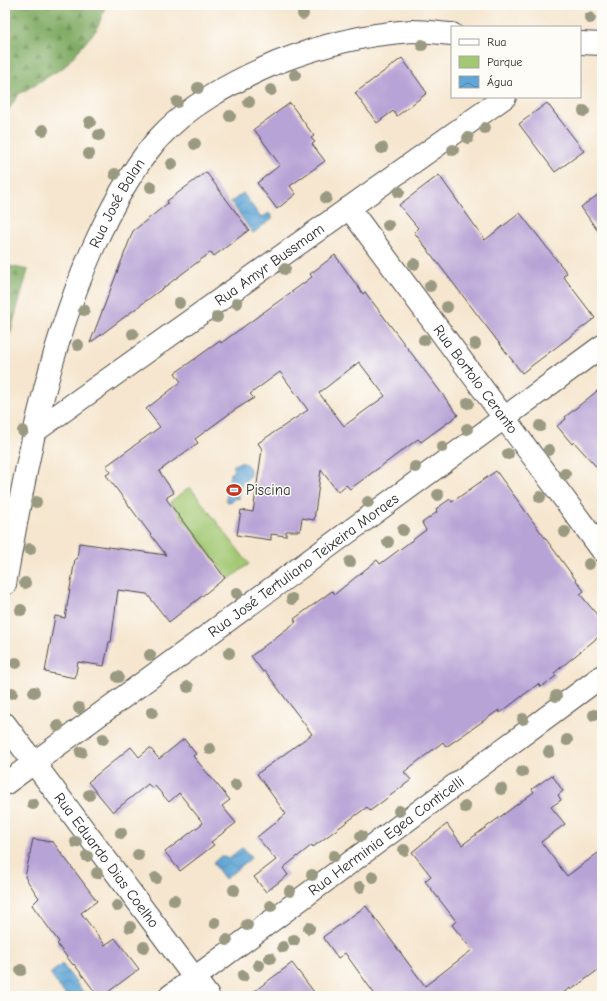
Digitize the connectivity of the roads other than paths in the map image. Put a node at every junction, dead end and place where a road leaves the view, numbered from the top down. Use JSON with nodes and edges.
{"nodes":[{"id":1,"x":451,"y":34,"type":"edge"},
{"id":2,"x":581,"y":43,"type":"edge"},
{"id":3,"x":602,"y":44,"type":"edge"},
{"id":4,"x":504,"y":98,"type":"edge"},
{"id":5,"x":348,"y":208,"type":"junction"},
{"id":6,"x":602,"y":346,"type":"edge"},
{"id":7,"x":504,"y":418,"type":"junction"},
{"id":8,"x":34,"y":432,"type":"junction"},
{"id":9,"x":602,"y":550,"type":"edge"},
{"id":10,"x":5,"y":584,"type":"edge"},
{"id":11,"x":602,"y":676,"type":"edge"},
{"id":12,"x":5,"y":724,"type":"edge"},
{"id":13,"x":34,"y":762,"type":"junction"},
{"id":14,"x":5,"y":784,"type":"edge"},
{"id":15,"x":195,"y":978,"type":"junction"},
{"id":16,"x":170,"y":996,"type":"edge"},
{"id":17,"x":208,"y":996,"type":"edge"}],
"edges":[{"from":1,"to":8,"type":"street","name":"Rua José Balan"},
{"from":2,"to":3,"type":"street"},
{"from":4,"to":5,"type":"street","name":"Rua Amyr Bussmam"},
{"from":5,"to":7,"type":"street","name":"Rua Bortolo Ceranto"},
{"from":5,"to":8,"type":"street","name":"Rua Amyr Bussmam"},
{"from":6,"to":7,"type":"street","name":"Rua José Tertuliano Teixeira Moraes"},
{"from":7,"to":9,"type":"street","name":"Rua Bortolo Ceranto"},
{"from":7,"to":13,"type":"street","name":"Rua José Tertuliano Teixeira Moraes"},
{"from":8,"to":10,"type":"street","name":"Rua José Balan"},
{"from":11,"to":15,"type":"street","name":"Rua Herminia Egea Conticelli"},
{"from":12,"to":13,"type":"street","name":"Rua Eduardo Dias Coelho"},
{"from":13,"to":14,"type":"street","name":"Rua José Tertuliano Teixeira Moraes"},
{"from":13,"to":15,"type":"street","name":"Rua Eduardo Dias Coelho"},
{"from":15,"to":16,"type":"street","name":"Rua Herminia Egea Conticelli"},
{"from":15,"to":17,"type":"street","name":"Rua Eduardo Dias Coelho"}]}
